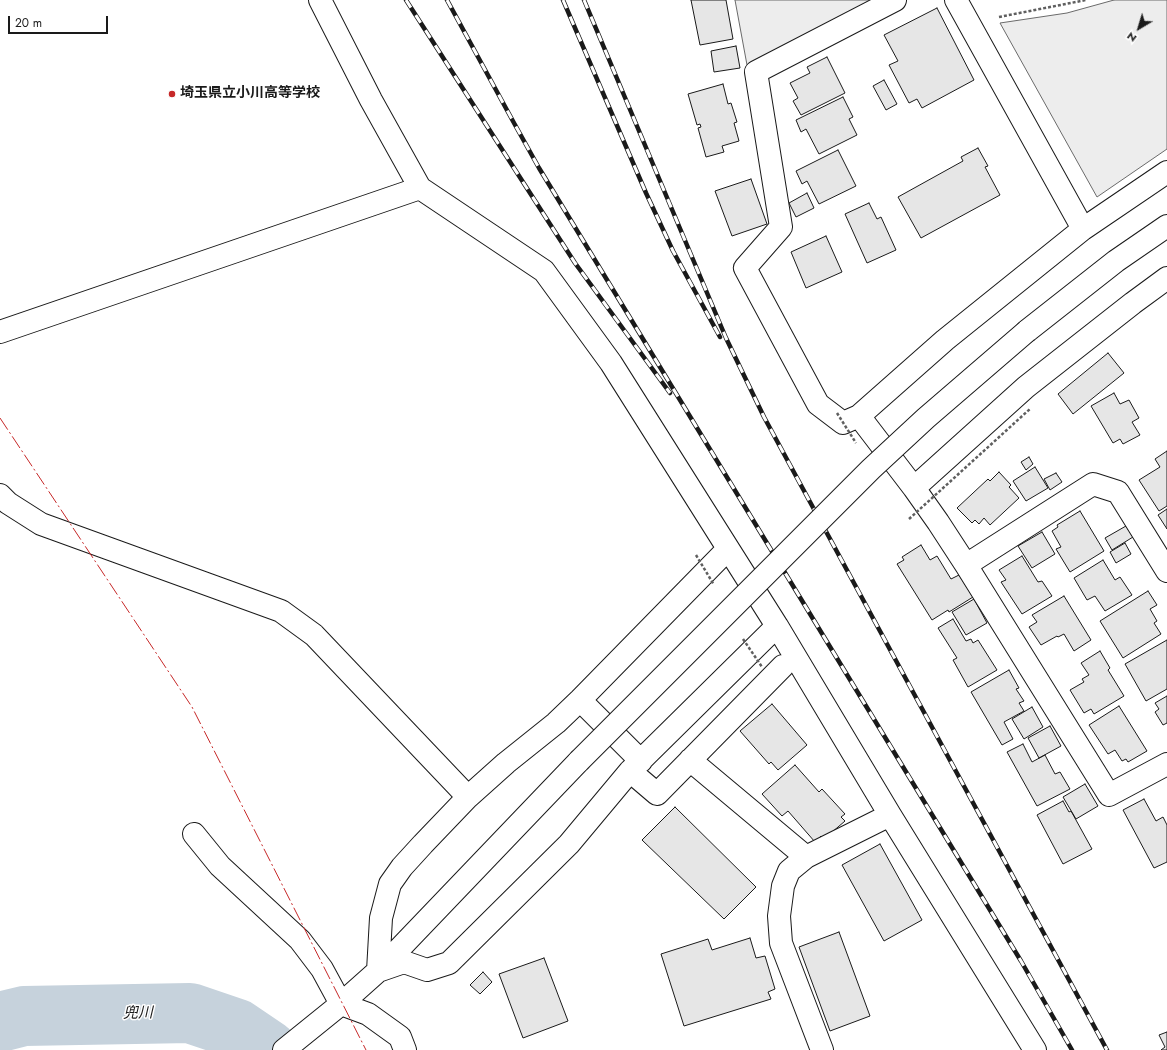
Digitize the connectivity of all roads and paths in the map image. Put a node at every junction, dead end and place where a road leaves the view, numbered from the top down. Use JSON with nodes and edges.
{"nodes":[{"id":1,"x":320,"y":0,"type":"edge"},
{"id":2,"x":895,"y":0,"type":"edge"},
{"id":3,"x":956,"y":0,"type":"edge"},
{"id":4,"x":1086,"y":0,"type":"edge"},
{"id":5,"x":998,"y":17,"type":"dead end"},
{"id":6,"x":1167,"y":172,"type":"edge"},
{"id":7,"x":420,"y":188,"type":"junction"},
{"id":8,"x":1167,"y":226,"type":"edge"},
{"id":9,"x":1083,"y":229,"type":"junction"},
{"id":10,"x":1167,"y":278,"type":"edge"},
{"id":11,"x":0,"y":332,"type":"edge"},
{"id":12,"x":1031,"y":408,"type":"dead end"},
{"id":13,"x":837,"y":413,"type":"dead end"},
{"id":14,"x":859,"y":416,"type":"junction"},
{"id":15,"x":858,"y":446,"type":"dead end"},
{"id":16,"x":914,"y":488,"type":"junction"},
{"id":17,"x":0,"y":495,"type":"edge"},
{"id":18,"x":909,"y":519,"type":"dead end"},
{"id":19,"x":728,"y":549,"type":"junction"},
{"id":20,"x":696,"y":555,"type":"dead end"},
{"id":21,"x":966,"y":565,"type":"junction"},
{"id":22,"x":1167,"y":571,"type":"edge"},
{"id":23,"x":716,"y":589,"type":"dead end"},
{"id":24,"x":777,"y":626,"type":"junction"},
{"id":25,"x":740,"y":635,"type":"dead end"},
{"id":26,"x":783,"y":666,"type":"dead end"},
{"id":27,"x":762,"y":667,"type":"dead end"},
{"id":28,"x":580,"y":700,"type":"junction"},
{"id":29,"x":690,"y":760,"type":"junction"},
{"id":30,"x":1167,"y":764,"type":"edge"},
{"id":31,"x":635,"y":766,"type":"junction"},
{"id":32,"x":468,"y":797,"type":"junction"},
{"id":33,"x":890,"y":814,"type":"junction"},
{"id":34,"x":194,"y":834,"type":"dead end"},
{"id":35,"x":806,"y":857,"type":"junction"},
{"id":36,"x":378,"y":971,"type":"junction"},
{"id":37,"x":341,"y":1004,"type":"junction"},
{"id":38,"x":284,"y":1050,"type":"edge"},
{"id":39,"x":405,"y":1050,"type":"edge"},
{"id":40,"x":822,"y":1050,"type":"edge"},
{"id":41,"x":1035,"y":1050,"type":"edge"}],
"edges":[{"from":1,"to":7,"type":"street"},
{"from":2,"to":14,"type":"street"},
{"from":3,"to":9,"type":"street"},
{"from":4,"to":5,"type":"path"},
{"from":6,"to":9,"type":"street"},
{"from":7,"to":11,"type":"street"},
{"from":7,"to":19,"type":"street"},
{"from":8,"to":36,"type":"street","bridge":true},
{"from":9,"to":14,"type":"street"},
{"from":10,"to":16,"type":"street"},
{"from":12,"to":18,"type":"path","bridge":true},
{"from":13,"to":15,"type":"path","bridge":true},
{"from":14,"to":16,"type":"street"},
{"from":16,"to":21,"type":"street"},
{"from":17,"to":32,"type":"street"},
{"from":19,"to":24,"type":"street"},
{"from":19,"to":28,"type":"street"},
{"from":20,"to":23,"type":"path","bridge":true},
{"from":21,"to":22,"type":"street"},
{"from":21,"to":30,"type":"street"},
{"from":24,"to":31,"type":"street"},
{"from":24,"to":33,"type":"street"},
{"from":25,"to":27,"type":"path","bridge":true},
{"from":26,"to":29,"type":"street"},
{"from":28,"to":31,"type":"street"},
{"from":28,"to":32,"type":"street"},
{"from":29,"to":31,"type":"street"},
{"from":29,"to":35,"type":"street"},
{"from":31,"to":36,"type":"street"},
{"from":32,"to":36,"type":"street"},
{"from":33,"to":35,"type":"street"},
{"from":33,"to":41,"type":"street"},
{"from":34,"to":37,"type":"street"},
{"from":35,"to":40,"type":"street"},
{"from":36,"to":37,"type":"street"},
{"from":37,"to":38,"type":"street"},
{"from":37,"to":39,"type":"street"}]}
